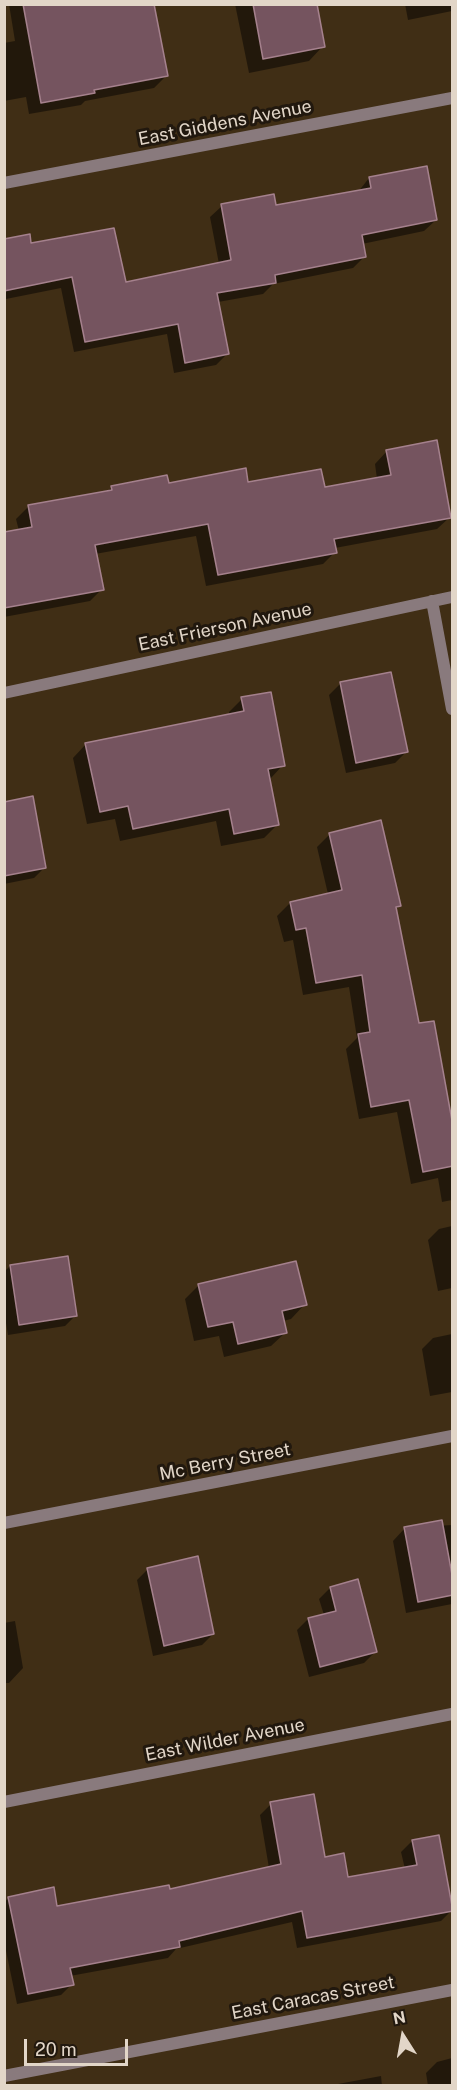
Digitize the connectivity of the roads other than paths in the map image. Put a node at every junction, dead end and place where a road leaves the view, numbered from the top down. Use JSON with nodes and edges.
{"nodes":[{"id":1,"x":453,"y":98,"type":"edge"},
{"id":2,"x":4,"y":183,"type":"edge"},
{"id":3,"x":453,"y":597,"type":"edge"},
{"id":4,"x":432,"y":601,"type":"junction"},
{"id":5,"x":4,"y":693,"type":"edge"},
{"id":6,"x":453,"y":709,"type":"edge"},
{"id":7,"x":453,"y":1436,"type":"edge"},
{"id":8,"x":4,"y":1523,"type":"edge"},
{"id":9,"x":453,"y":1714,"type":"edge"},
{"id":10,"x":4,"y":1802,"type":"edge"},
{"id":11,"x":453,"y":1990,"type":"edge"},
{"id":12,"x":4,"y":2076,"type":"edge"}],
"edges":[{"from":1,"to":2,"type":"street","name":"East Giddens Avenue"},
{"from":3,"to":4,"type":"street","name":"East Frierson Avenue"},
{"from":4,"to":5,"type":"street","name":"East Frierson Avenue"},
{"from":4,"to":6,"type":"street"},
{"from":7,"to":8,"type":"street","name":"Mc Berry Street"},
{"from":9,"to":10,"type":"street","name":"East Wilder Avenue"},
{"from":11,"to":12,"type":"street","name":"East Caracas Street"}]}
